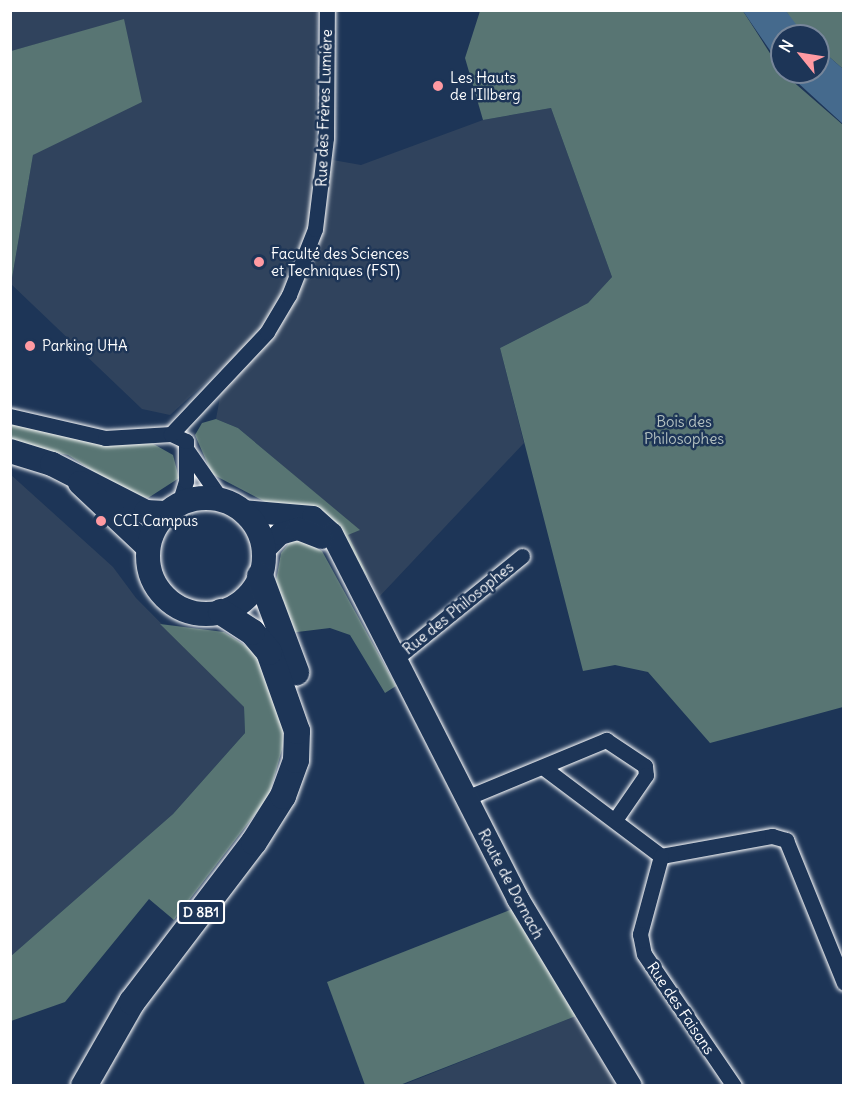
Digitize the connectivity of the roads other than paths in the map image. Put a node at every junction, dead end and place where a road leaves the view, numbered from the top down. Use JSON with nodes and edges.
{"nodes":[{"id":1,"x":327,"y":10,"type":"edge"},
{"id":2,"x":10,"y":416,"type":"edge"},
{"id":3,"x":171,"y":434,"type":"junction"},
{"id":4,"x":187,"y":446,"type":"junction"},
{"id":5,"x":10,"y":452,"type":"edge"},
{"id":6,"x":77,"y":478,"type":"junction"},
{"id":7,"x":220,"y":499,"type":"junction"},
{"id":8,"x":172,"y":509,"type":"junction"},
{"id":9,"x":243,"y":511,"type":"junction"},
{"id":10,"x":148,"y":547,"type":"junction"},
{"id":11,"x":522,"y":556,"type":"dead end"},
{"id":12,"x":262,"y":564,"type":"junction"},
{"id":13,"x":350,"y":574,"type":"junction"},
{"id":14,"x":221,"y":612,"type":"junction"},
{"id":15,"x":398,"y":668,"type":"junction"},
{"id":16,"x":297,"y":731,"type":"junction"},
{"id":17,"x":544,"y":768,"type":"junction"},
{"id":18,"x":466,"y":798,"type":"junction"},
{"id":19,"x":615,"y":820,"type":"junction"},
{"id":20,"x":661,"y":856,"type":"junction"},
{"id":21,"x":843,"y":983,"type":"edge"},
{"id":22,"x":84,"y":1086,"type":"edge"},
{"id":23,"x":631,"y":1086,"type":"edge"},
{"id":24,"x":734,"y":1086,"type":"edge"}],
"edges":[{"from":1,"to":3,"type":"street","name":"Rue des Frères Lumière"},
{"from":2,"to":3,"type":"street"},
{"from":3,"to":4,"type":"street"},
{"from":4,"to":7,"type":"street"},
{"from":4,"to":8,"type":"street"},
{"from":5,"to":6,"type":"main road"},
{"from":6,"to":8,"type":"main road"},
{"from":6,"to":10,"type":"main road"},
{"from":7,"to":8,"type":"main road"},
{"from":7,"to":9,"type":"main road"},
{"from":8,"to":10,"type":"main road"},
{"from":9,"to":12,"type":"main road"},
{"from":9,"to":13,"type":"main road"},
{"from":10,"to":14,"type":"main road"},
{"from":11,"to":15,"type":"street","name":"Rue des Philosophes"},
{"from":12,"to":13,"type":"main road"},
{"from":12,"to":14,"type":"main road"},
{"from":12,"to":16,"type":"highway","number":"D 8B1"},
{"from":13,"to":15,"type":"main road","name":"Route de Dornach"},
{"from":14,"to":16,"type":"highway","number":"D 8B1"},
{"from":15,"to":18,"type":"main road","name":"Route de Dornach"},
{"from":16,"to":22,"type":"highway","number":"D 8B1"},
{"from":17,"to":18,"type":"street"},
{"from":17,"to":19,"type":"street"},
{"from":17,"to":19,"type":"street"},
{"from":18,"to":23,"type":"main road","name":"Route de Dornach"},
{"from":19,"to":20,"type":"street"},
{"from":20,"to":21,"type":"street"},
{"from":20,"to":24,"type":"street","name":"Rue des Faisans"}]}
